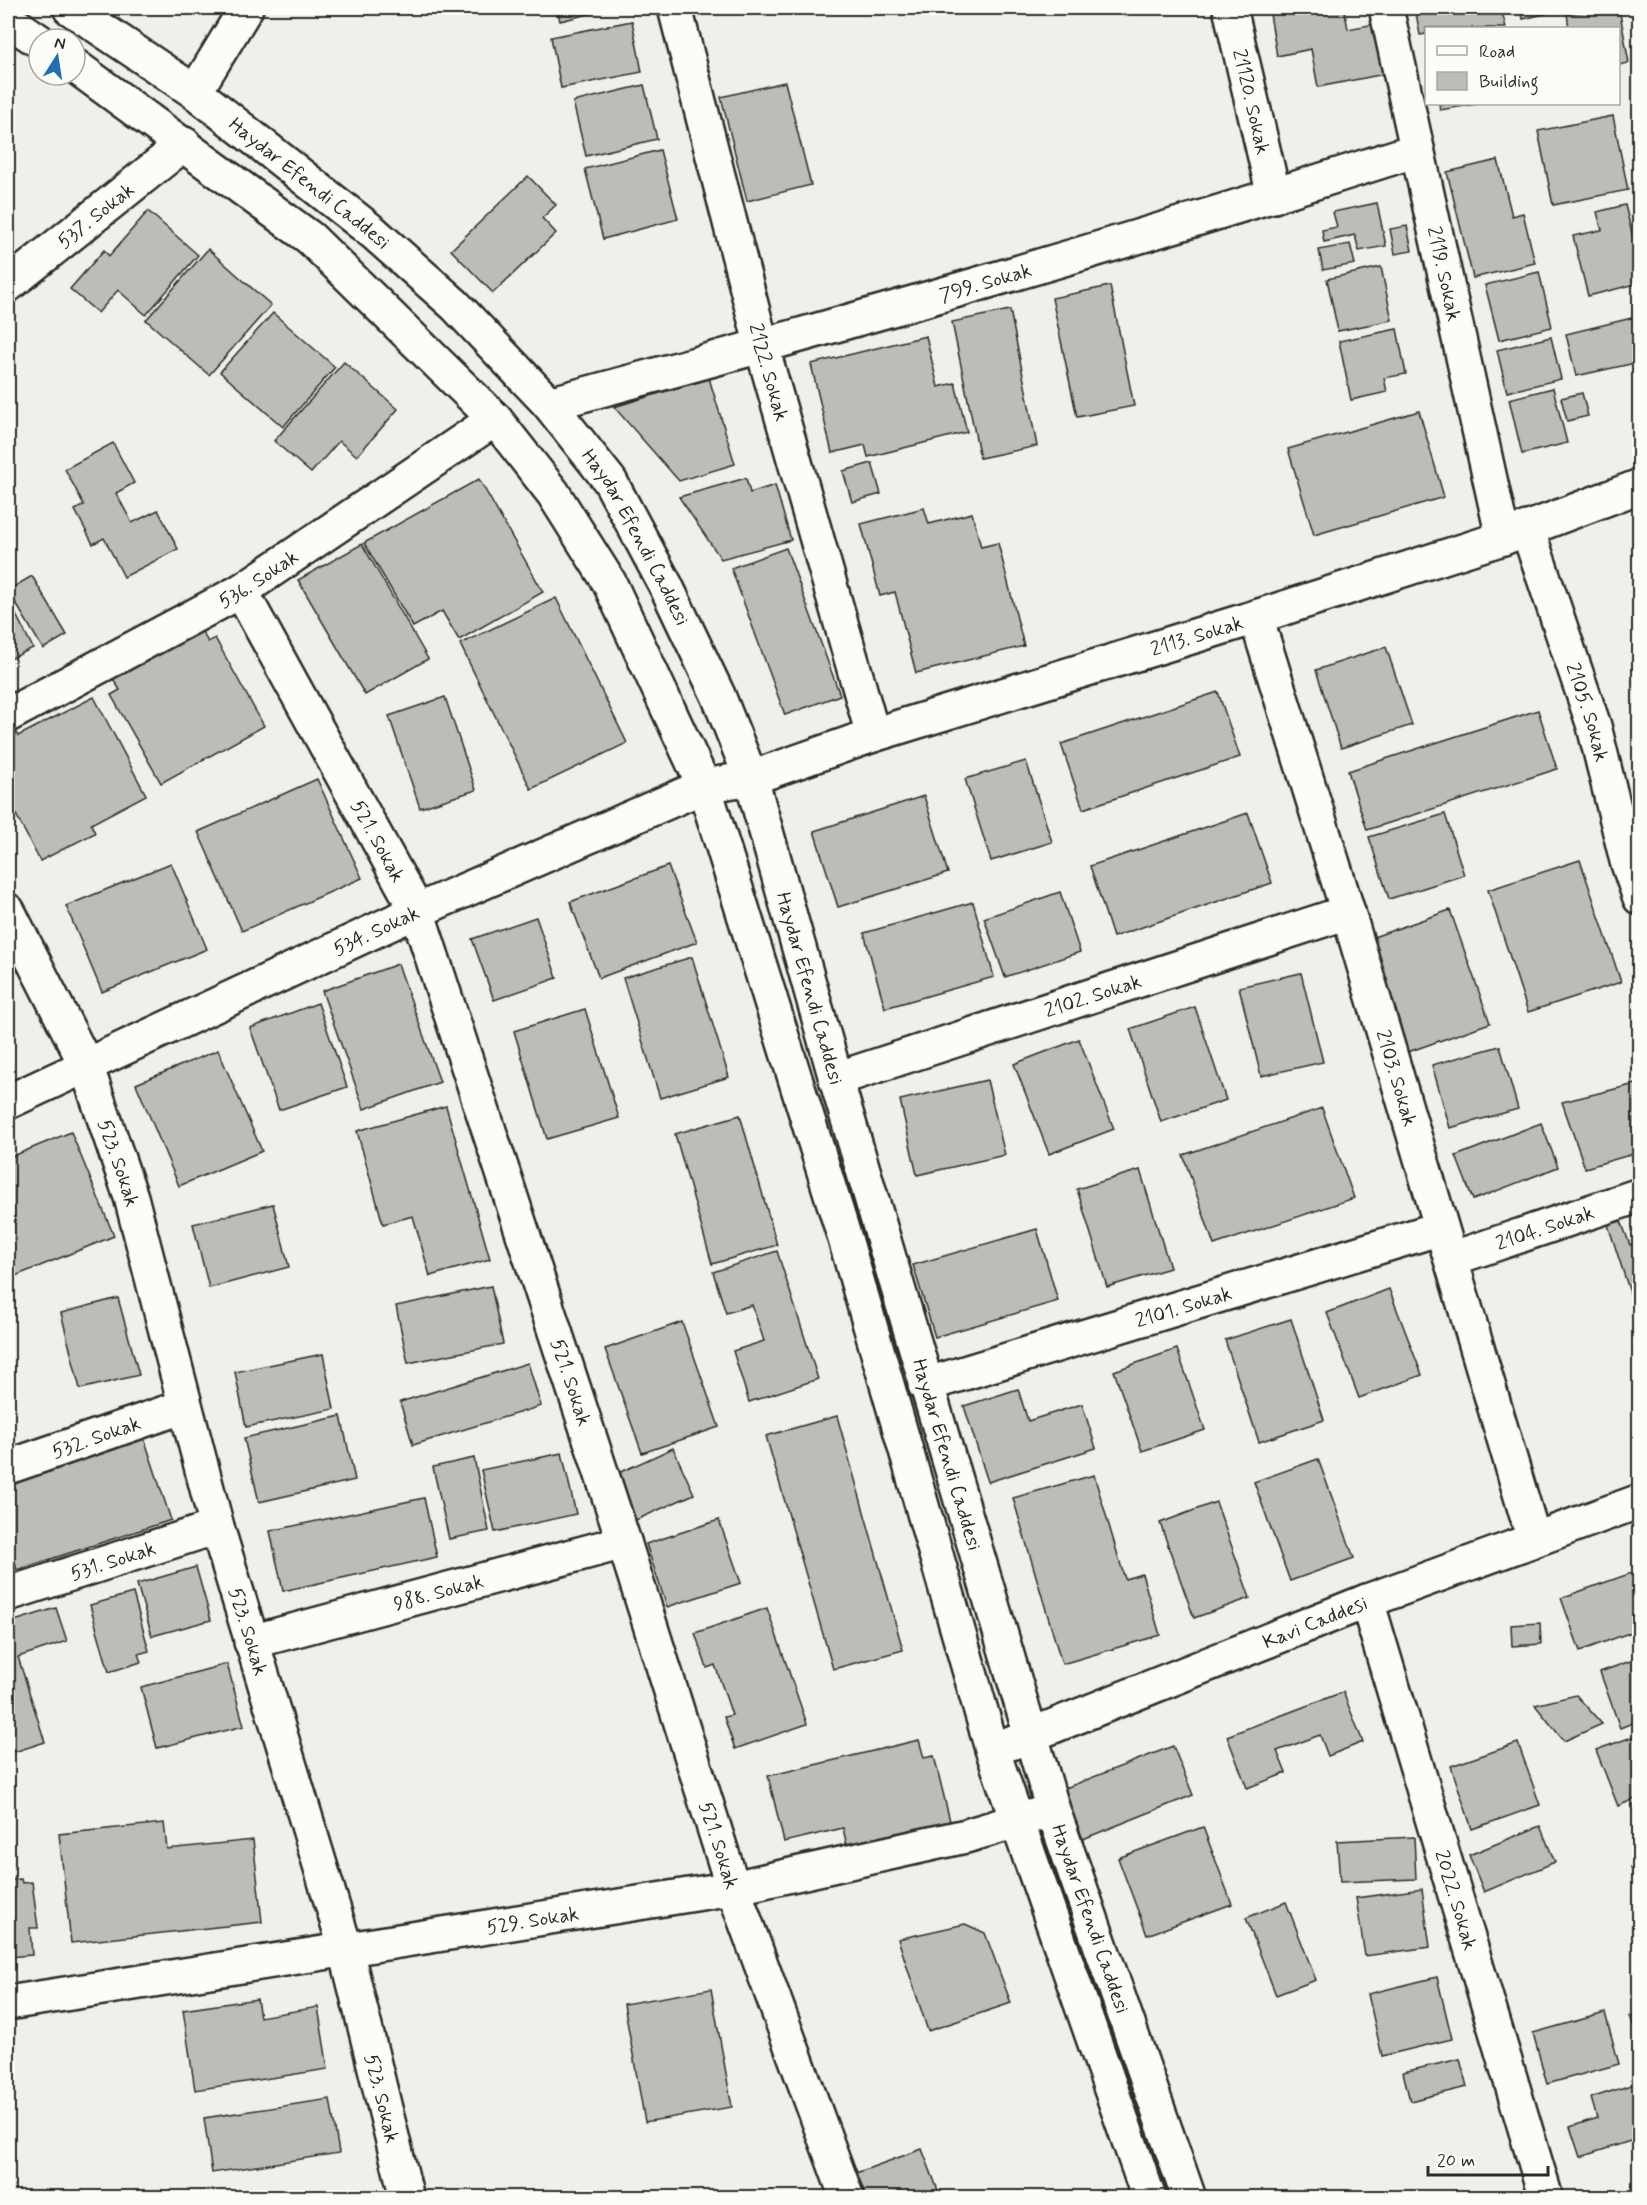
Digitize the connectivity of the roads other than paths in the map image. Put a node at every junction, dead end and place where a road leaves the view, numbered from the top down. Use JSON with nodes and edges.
{"nodes":[{"id":1,"x":70,"y":8,"type":"edge"},
{"id":2,"x":246,"y":8,"type":"edge"},
{"id":3,"x":675,"y":8,"type":"edge"},
{"id":4,"x":1230,"y":8,"type":"edge"},
{"id":5,"x":1386,"y":8,"type":"edge"},
{"id":6,"x":8,"y":20,"type":"edge"},
{"id":7,"x":27,"y":33,"type":"edge"},
{"id":8,"x":87,"y":75,"type":"edge"},
{"id":9,"x":195,"y":92,"type":"junction"},
{"id":10,"x":184,"y":144,"type":"junction"},
{"id":11,"x":1417,"y":150,"type":"junction"},
{"id":12,"x":1274,"y":196,"type":"junction"},
{"id":13,"x":8,"y":285,"type":"edge"},
{"id":14,"x":762,"y":347,"type":"junction"},
{"id":15,"x":549,"y":404,"type":"junction"},
{"id":16,"x":495,"y":420,"type":"junction"},
{"id":17,"x":1640,"y":486,"type":"edge"},
{"id":18,"x":1515,"y":533,"type":"junction"},
{"id":19,"x":241,"y":591,"type":"junction"},
{"id":20,"x":1256,"y":617,"type":"junction"},
{"id":21,"x":8,"y":715,"type":"edge"},
{"id":22,"x":873,"y":735,"type":"junction"},
{"id":23,"x":751,"y":778,"type":"junction"},
{"id":24,"x":704,"y":786,"type":"junction"},
{"id":25,"x":1634,"y":859,"type":"edge"},
{"id":26,"x":1640,"y":898,"type":"edge"},
{"id":27,"x":8,"y":911,"type":"edge"},
{"id":28,"x":417,"y":911,"type":"junction"},
{"id":29,"x":1348,"y":912,"type":"junction"},
{"id":30,"x":86,"y":1065,"type":"junction"},
{"id":31,"x":836,"y":1079,"type":"junction"},
{"id":32,"x":8,"y":1102,"type":"edge"},
{"id":33,"x":1640,"y":1195,"type":"edge"},
{"id":34,"x":1441,"y":1228,"type":"junction"},
{"id":35,"x":1451,"y":1259,"type":"junction"},
{"id":36,"x":926,"y":1385,"type":"junction"},
{"id":37,"x":185,"y":1406,"type":"junction"},
{"id":38,"x":8,"y":1467,"type":"edge"},
{"id":39,"x":1640,"y":1501,"type":"edge"},
{"id":40,"x":217,"y":1527,"type":"junction"},
{"id":41,"x":1534,"y":1540,"type":"junction"},
{"id":42,"x":624,"y":1542,"type":"junction"},
{"id":43,"x":8,"y":1594,"type":"edge"},
{"id":44,"x":1367,"y":1601,"type":"junction"},
{"id":45,"x":251,"y":1642,"type":"junction"},
{"id":46,"x":1031,"y":1736,"type":"junction"},
{"id":47,"x":992,"y":1749,"type":"junction"},
{"id":48,"x":1053,"y":1810,"type":"junction"},
{"id":49,"x":1015,"y":1821,"type":"junction"},
{"id":50,"x":733,"y":1888,"type":"junction"},
{"id":51,"x":346,"y":1950,"type":"junction"},
{"id":52,"x":8,"y":2003,"type":"edge"},
{"id":53,"x":407,"y":2198,"type":"edge"},
{"id":54,"x":847,"y":2198,"type":"edge"},
{"id":55,"x":1149,"y":2198,"type":"edge"},
{"id":56,"x":1189,"y":2198,"type":"edge"},
{"id":57,"x":1546,"y":2198,"type":"edge"}],
"edges":[{"from":1,"to":9,"type":"street","name":"Haydar Efendi Caddesi"},
{"from":2,"to":9,"type":"street"},
{"from":3,"to":14,"type":"street","name":"2122. Sokak"},
{"from":4,"to":12,"type":"street","name":"21120. Sokak"},
{"from":5,"to":11,"type":"street","name":"2119. Sokak"},
{"from":6,"to":7,"type":"street"},
{"from":8,"to":10,"type":"street","name":"Haydar Efendi Caddesi"},
{"from":9,"to":15,"type":"street","name":"Haydar Efendi Caddesi"},
{"from":10,"to":13,"type":"street","name":"537. Sokak"},
{"from":10,"to":16,"type":"street","name":"Haydar Efendi Caddesi"},
{"from":11,"to":12,"type":"street","name":"799. Sokak"},
{"from":11,"to":18,"type":"street","name":"2119. Sokak"},
{"from":12,"to":14,"type":"street","name":"799. Sokak"},
{"from":14,"to":15,"type":"street","name":"799. Sokak"},
{"from":14,"to":22,"type":"street","name":"2122. Sokak"},
{"from":15,"to":23,"type":"street","name":"Haydar Efendi Caddesi"},
{"from":16,"to":19,"type":"street","name":"536. Sokak"},
{"from":16,"to":24,"type":"street","name":"Haydar Efendi Caddesi"},
{"from":17,"to":18,"type":"street","name":"2113. Sokak"},
{"from":18,"to":20,"type":"street","name":"2113. Sokak"},
{"from":18,"to":25,"type":"street","name":"2105. Sokak"},
{"from":19,"to":21,"type":"street","name":"536. Sokak"},
{"from":19,"to":28,"type":"street","name":"521. Sokak"},
{"from":20,"to":22,"type":"street","name":"2113. Sokak"},
{"from":20,"to":29,"type":"street","name":"2103. Sokak"},
{"from":22,"to":23,"type":"street","name":"2113. Sokak"},
{"from":23,"to":24,"type":"street","name":"534. Sokak"},
{"from":23,"to":31,"type":"street","name":"Haydar Efendi Caddesi"},
{"from":24,"to":28,"type":"street","name":"534. Sokak"},
{"from":24,"to":47,"type":"street","name":"Haydar Efendi Caddesi"},
{"from":25,"to":26,"type":"street","name":"2105. Sokak"},
{"from":27,"to":30,"type":"street","name":"523. Sokak"},
{"from":28,"to":30,"type":"street","name":"534. Sokak"},
{"from":28,"to":42,"type":"street","name":"521. Sokak"},
{"from":29,"to":31,"type":"street","name":"2102. Sokak"},
{"from":29,"to":34,"type":"street","name":"2103. Sokak"},
{"from":30,"to":32,"type":"street","name":"534. Sokak"},
{"from":30,"to":37,"type":"street","name":"523. Sokak"},
{"from":31,"to":36,"type":"street","name":"Haydar Efendi Caddesi"},
{"from":33,"to":35,"type":"street","name":"2104. Sokak"},
{"from":34,"to":35,"type":"street","name":"2103. Sokak"},
{"from":34,"to":36,"type":"street","name":"2101. Sokak"},
{"from":35,"to":41,"type":"street","name":"2103. Sokak"},
{"from":36,"to":46,"type":"street","name":"Haydar Efendi Caddesi"},
{"from":37,"to":38,"type":"street","name":"532. Sokak"},
{"from":37,"to":40,"type":"street","name":"523. Sokak"},
{"from":39,"to":41,"type":"street","name":"Kavi Caddesi"},
{"from":40,"to":43,"type":"street","name":"531. Sokak"},
{"from":40,"to":45,"type":"street","name":"523. Sokak"},
{"from":41,"to":44,"type":"street","name":"Kavi Caddesi"},
{"from":42,"to":45,"type":"street","name":"988. Sokak"},
{"from":42,"to":50,"type":"street","name":"521. Sokak"},
{"from":44,"to":46,"type":"street","name":"Kavi Caddesi"},
{"from":44,"to":57,"type":"street","name":"2022. Sokak"},
{"from":45,"to":51,"type":"street","name":"523. Sokak"},
{"from":46,"to":47,"type":"street","name":"Kavi Caddesi"},
{"from":46,"to":48,"type":"street","name":"Haydar Efendi Caddesi"},
{"from":47,"to":49,"type":"street","name":"Haydar Efendi Caddesi"},
{"from":48,"to":49,"type":"street","name":"529. Sokak"},
{"from":48,"to":56,"type":"street","name":"Haydar Efendi Caddesi"},
{"from":49,"to":50,"type":"street","name":"529. Sokak"},
{"from":49,"to":55,"type":"street","name":"Haydar Efendi Caddesi"},
{"from":50,"to":51,"type":"street","name":"529. Sokak"},
{"from":50,"to":54,"type":"street","name":"521. Sokak"},
{"from":51,"to":52,"type":"street","name":"529. Sokak"},
{"from":51,"to":53,"type":"street","name":"523. Sokak"}]}
